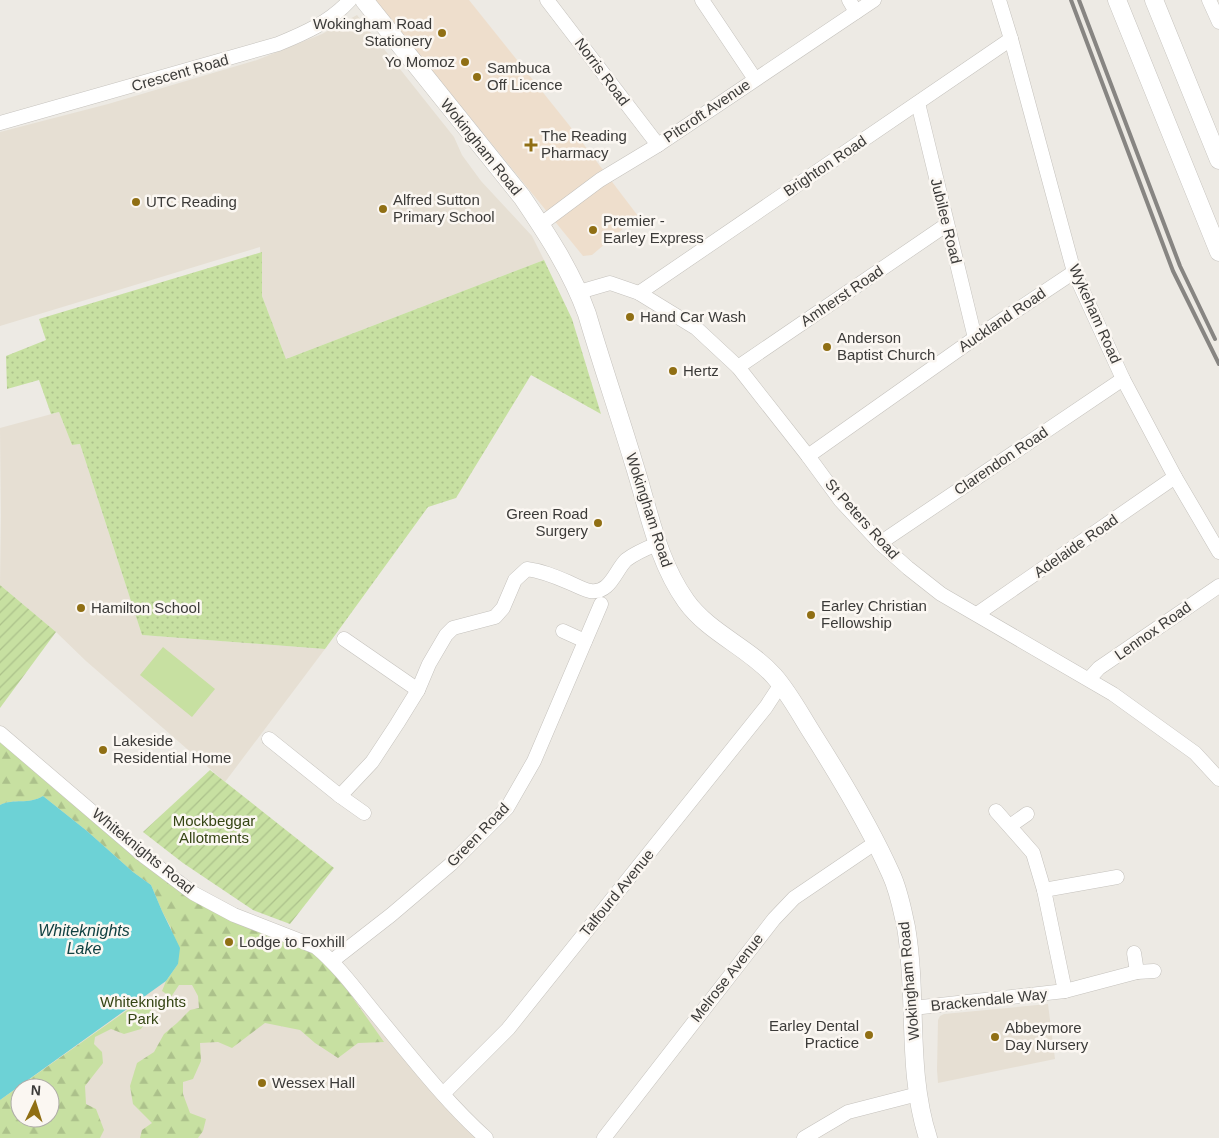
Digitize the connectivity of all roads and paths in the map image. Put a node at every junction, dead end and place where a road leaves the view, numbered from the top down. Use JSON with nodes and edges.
{"nodes":[{"id":1,"x":350,"y":0,"type":"edge"},
{"id":2,"x":364,"y":0,"type":"edge"},
{"id":3,"x":547,"y":0,"type":"edge"},
{"id":4,"x":702,"y":0,"type":"edge"},
{"id":5,"x":874,"y":0,"type":"edge"},
{"id":6,"x":999,"y":0,"type":"edge"},
{"id":7,"x":1118,"y":0,"type":"edge"},
{"id":8,"x":1154,"y":0,"type":"edge"},
{"id":9,"x":1209,"y":0,"type":"edge"},
{"id":10,"x":853,"y":6,"type":"edge"},
{"id":11,"x":1219,"y":22,"type":"edge"},
{"id":12,"x":1011,"y":39,"type":"junction"},
{"id":13,"x":755,"y":79,"type":"junction"},
{"id":14,"x":918,"y":103,"type":"junction"},
{"id":15,"x":0,"y":123,"type":"edge"},
{"id":16,"x":658,"y":145,"type":"junction"},
{"id":17,"x":1219,"y":160,"type":"edge"},
{"id":18,"x":541,"y":224,"type":"junction"},
{"id":19,"x":946,"y":225,"type":"junction"},
{"id":20,"x":1219,"y":252,"type":"edge"},
{"id":21,"x":1074,"y":272,"type":"junction"},
{"id":22,"x":579,"y":292,"type":"junction"},
{"id":23,"x":639,"y":293,"type":"junction"},
{"id":24,"x":975,"y":338,"type":"junction"},
{"id":25,"x":738,"y":367,"type":"junction"},
{"id":26,"x":1123,"y":379,"type":"junction"},
{"id":27,"x":808,"y":456,"type":"junction"},
{"id":28,"x":1175,"y":477,"type":"junction"},
{"id":29,"x":880,"y":543,"type":"junction"},
{"id":30,"x":657,"y":544,"type":"junction"},
{"id":31,"x":1219,"y":552,"type":"edge"},
{"id":32,"x":1219,"y":586,"type":"edge"},
{"id":33,"x":601,"y":604,"type":"dead end"},
{"id":34,"x":977,"y":614,"type":"junction"},
{"id":35,"x":563,"y":631,"type":"dead end"},
{"id":36,"x":344,"y":639,"type":"dead end"},
{"id":37,"x":585,"y":641,"type":"junction"},
{"id":38,"x":1089,"y":679,"type":"junction"},
{"id":39,"x":781,"y":684,"type":"junction"},
{"id":40,"x":418,"y":690,"type":"junction"},
{"id":41,"x":0,"y":733,"type":"edge"},
{"id":42,"x":269,"y":739,"type":"dead end"},
{"id":43,"x":1219,"y":779,"type":"edge"},
{"id":44,"x":340,"y":796,"type":"junction"},
{"id":45,"x":996,"y":811,"type":"dead end"},
{"id":46,"x":364,"y":813,"type":"dead end"},
{"id":47,"x":1027,"y":814,"type":"dead end"},
{"id":48,"x":1010,"y":826,"type":"junction"},
{"id":49,"x":875,"y":843,"type":"junction"},
{"id":50,"x":1117,"y":877,"type":"dead end"},
{"id":51,"x":1044,"y":890,"type":"junction"},
{"id":52,"x":1134,"y":953,"type":"dead end"},
{"id":53,"x":332,"y":961,"type":"junction"},
{"id":54,"x":1154,"y":971,"type":"dead end"},
{"id":55,"x":1137,"y":972,"type":"junction"},
{"id":56,"x":1065,"y":991,"type":"junction"},
{"id":57,"x":913,"y":1008,"type":"junction"},
{"id":58,"x":443,"y":1094,"type":"junction"},
{"id":59,"x":918,"y":1094,"type":"junction"},
{"id":60,"x":486,"y":1138,"type":"edge"},
{"id":61,"x":604,"y":1138,"type":"edge"},
{"id":62,"x":804,"y":1138,"type":"edge"},
{"id":63,"x":928,"y":1138,"type":"edge"}],
"edges":[{"from":1,"to":15,"type":"street","name":"Crescent Road"},
{"from":2,"to":18,"type":"main road","name":"Wokingham Road"},
{"from":3,"to":16,"type":"street","name":"Norris Road"},
{"from":4,"to":13,"type":"street"},
{"from":5,"to":10,"type":"street","name":"Pitcroft Avenue"},
{"from":6,"to":12,"type":"street","name":"Wykeham Road"},
{"from":7,"to":20,"type":"main road"},
{"from":8,"to":17,"type":"main road"},
{"from":9,"to":11,"type":"street"},
{"from":10,"to":13,"type":"street","name":"Pitcroft Avenue"},
{"from":12,"to":14,"type":"street","name":"Brighton Road"},
{"from":12,"to":21,"type":"street","name":"Wykeham Road"},
{"from":13,"to":16,"type":"street","name":"Pitcroft Avenue"},
{"from":14,"to":19,"type":"street","name":"Jubilee Road"},
{"from":14,"to":23,"type":"street","name":"Brighton Road"},
{"from":16,"to":18,"type":"street","name":"Pitcroft Avenue"},
{"from":18,"to":22,"type":"main road","name":"Wokingham Road"},
{"from":19,"to":24,"type":"street","name":"Jubilee Road"},
{"from":19,"to":25,"type":"street","name":"Amherst Road"},
{"from":21,"to":24,"type":"street","name":"Auckland Road"},
{"from":21,"to":26,"type":"street","name":"Wykeham Road"},
{"from":22,"to":23,"type":"street","name":"St Peters Road"},
{"from":22,"to":30,"type":"main road","name":"Wokingham Road"},
{"from":23,"to":25,"type":"street","name":"St Peters Road"},
{"from":24,"to":27,"type":"street","name":"Auckland Road"},
{"from":25,"to":27,"type":"street","name":"St Peters Road"},
{"from":26,"to":28,"type":"street","name":"Wykeham Road"},
{"from":26,"to":29,"type":"street","name":"Clarendon Road"},
{"from":27,"to":29,"type":"street","name":"St Peters Road"},
{"from":28,"to":31,"type":"street","name":"Wykeham Road"},
{"from":28,"to":34,"type":"street","name":"Adelaide Road"},
{"from":29,"to":34,"type":"street","name":"St Peters Road"},
{"from":30,"to":39,"type":"main road","name":"Wokingham Road"},
{"from":30,"to":40,"type":"street"},
{"from":32,"to":38,"type":"street","name":"Lennox Road"},
{"from":33,"to":37,"type":"street","name":"Green Road"},
{"from":34,"to":38,"type":"street","name":"St Peters Road"},
{"from":35,"to":37,"type":"street"},
{"from":36,"to":40,"type":"street"},
{"from":37,"to":53,"type":"street","name":"Green Road"},
{"from":38,"to":43,"type":"street","name":"St Peters Road"},
{"from":39,"to":49,"type":"main road","name":"Wokingham Road"},
{"from":39,"to":58,"type":"street","name":"Talfourd Avenue"},
{"from":40,"to":44,"type":"street"},
{"from":41,"to":53,"type":"street","name":"Whiteknights Road"},
{"from":42,"to":44,"type":"street"},
{"from":44,"to":46,"type":"street"},
{"from":45,"to":48,"type":"street","name":"Brackendale Way"},
{"from":47,"to":48,"type":"street"},
{"from":48,"to":51,"type":"street","name":"Brackendale Way"},
{"from":49,"to":57,"type":"main road","name":"Wokingham Road"},
{"from":49,"to":61,"type":"street","name":"Melrose Avenue"},
{"from":50,"to":51,"type":"street"},
{"from":51,"to":56,"type":"street","name":"Brackendale Way"},
{"from":52,"to":55,"type":"street"},
{"from":53,"to":58,"type":"street","name":"Whiteknights Road"},
{"from":54,"to":55,"type":"street","name":"Brackendale Way"},
{"from":55,"to":56,"type":"street","name":"Brackendale Way"},
{"from":56,"to":57,"type":"street","name":"Brackendale Way"},
{"from":57,"to":59,"type":"main road","name":"Wokingham Road"},
{"from":58,"to":60,"type":"street","name":"Whiteknights Road"},
{"from":59,"to":62,"type":"street"},
{"from":59,"to":63,"type":"main road","name":"Wokingham Road"}]}
